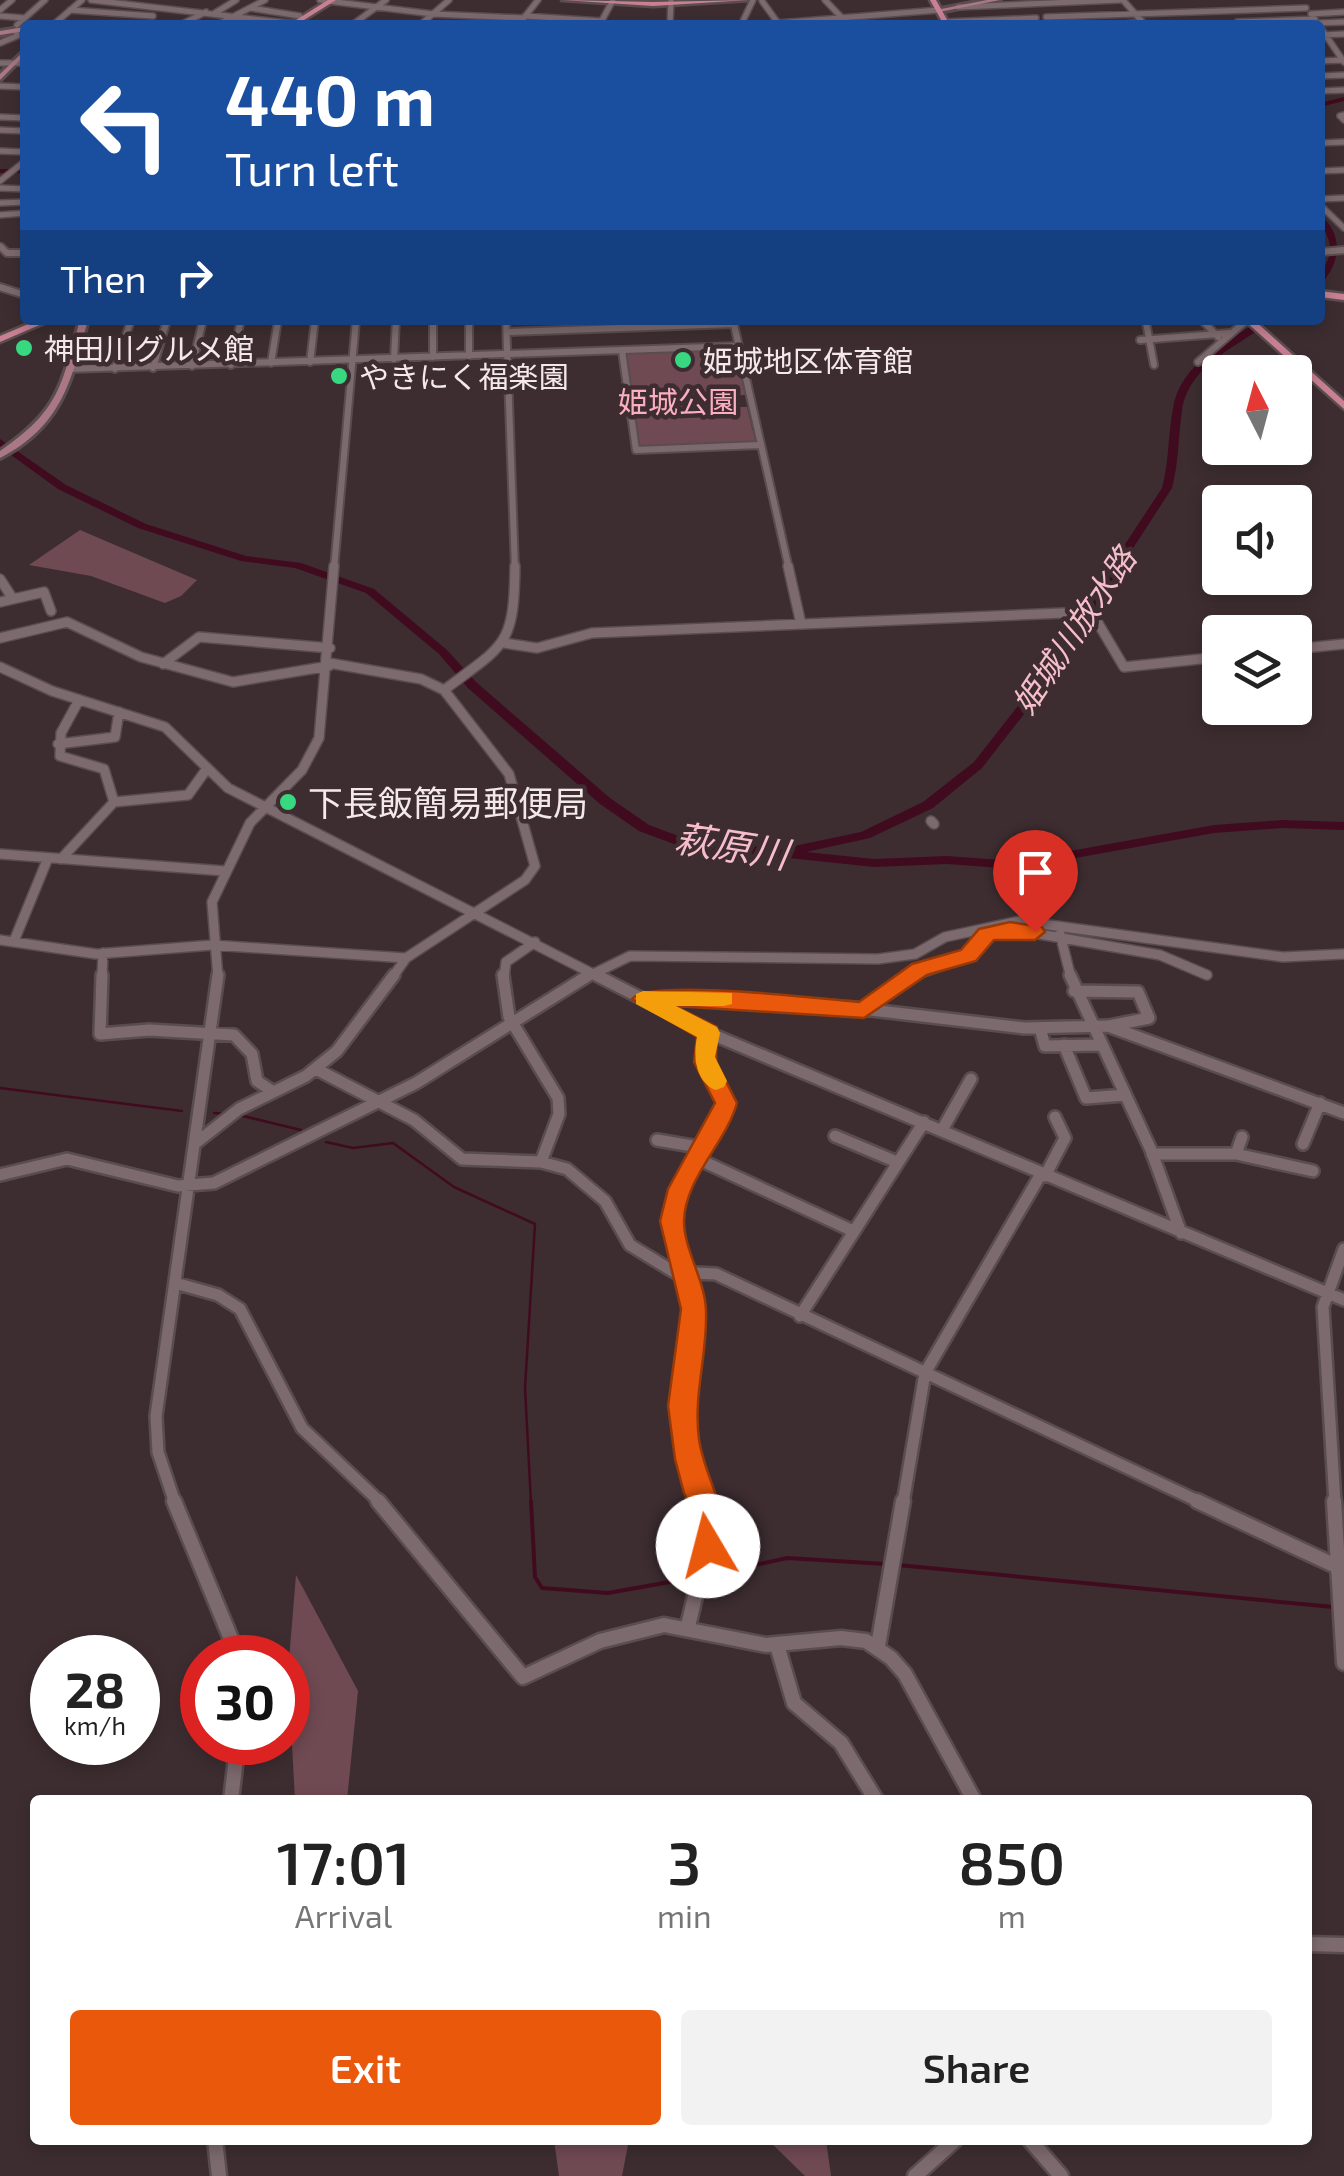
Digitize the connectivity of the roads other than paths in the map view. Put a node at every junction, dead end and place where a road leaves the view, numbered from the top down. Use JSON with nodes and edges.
{"nodes":[{"id":1,"x":12,"y":0,"type":"edge"},
{"id":2,"x":45,"y":0,"type":"edge"},
{"id":3,"x":82,"y":0,"type":"edge"},
{"id":4,"x":91,"y":0,"type":"edge"},
{"id":5,"x":172,"y":0,"type":"edge"},
{"id":6,"x":236,"y":0,"type":"edge"},
{"id":7,"x":265,"y":0,"type":"edge"},
{"id":8,"x":327,"y":0,"type":"edge"},
{"id":9,"x":386,"y":0,"type":"edge"},
{"id":10,"x":449,"y":0,"type":"edge"},
{"id":11,"x":538,"y":0,"type":"edge"},
{"id":12,"x":565,"y":0,"type":"edge"},
{"id":13,"x":933,"y":0,"type":"edge"},
{"id":14,"x":996,"y":0,"type":"edge"},
{"id":15,"x":1121,"y":0,"type":"edge"},
{"id":16,"x":1184,"y":0,"type":"edge"},
{"id":17,"x":1243,"y":0,"type":"edge"},
{"id":18,"x":1302,"y":0,"type":"edge"},
{"id":19,"x":125,"y":1,"type":"edge"},
{"id":20,"x":707,"y":1,"type":"edge"},
{"id":21,"x":612,"y":2,"type":"edge"},
{"id":22,"x":672,"y":2,"type":"edge"},
{"id":23,"x":959,"y":2,"type":"edge"},
{"id":24,"x":749,"y":3,"type":"edge"},
{"id":25,"x":1027,"y":3,"type":"edge"},
{"id":26,"x":1038,"y":3,"type":"edge"},
{"id":27,"x":764,"y":4,"type":"edge"},
{"id":28,"x":164,"y":7,"type":"junction"},
{"id":29,"x":376,"y":7,"type":"junction"},
{"id":30,"x":249,"y":8,"type":"junction"},
{"id":31,"x":1306,"y":8,"type":"junction"},
{"id":32,"x":1251,"y":9,"type":"junction"},
{"id":33,"x":70,"y":10,"type":"junction"},
{"id":34,"x":939,"y":10,"type":"junction"},
{"id":35,"x":1192,"y":10,"type":"junction"},
{"id":36,"x":1133,"y":11,"type":"junction"},
{"id":37,"x":207,"y":12,"type":"junction"},
{"id":38,"x":0,"y":13,"type":"edge"},
{"id":39,"x":215,"y":13,"type":"junction"},
{"id":40,"x":433,"y":14,"type":"junction"},
{"id":41,"x":153,"y":16,"type":"junction"},
{"id":42,"x":234,"y":16,"type":"junction"},
{"id":43,"x":525,"y":17,"type":"junction"},
{"id":44,"x":876,"y":17,"type":"junction"},
{"id":45,"x":1046,"y":17,"type":"junction"},
{"id":46,"x":27,"y":20,"type":"edge"},
{"id":47,"x":59,"y":20,"type":"edge"},
{"id":48,"x":148,"y":20,"type":"edge"},
{"id":49,"x":190,"y":20,"type":"edge"},
{"id":50,"x":226,"y":20,"type":"edge"},
{"id":51,"x":267,"y":20,"type":"edge"},
{"id":52,"x":283,"y":20,"type":"edge"},
{"id":53,"x":297,"y":20,"type":"edge"},
{"id":54,"x":359,"y":20,"type":"edge"},
{"id":55,"x":426,"y":20,"type":"edge"},
{"id":56,"x":523,"y":20,"type":"edge"},
{"id":57,"x":563,"y":20,"type":"edge"},
{"id":58,"x":849,"y":20,"type":"edge"},
{"id":59,"x":879,"y":20,"type":"edge"},
{"id":60,"x":944,"y":20,"type":"edge"},
{"id":61,"x":1048,"y":20,"type":"edge"},
{"id":62,"x":1140,"y":20,"type":"edge"},
{"id":63,"x":1315,"y":20,"type":"edge"},
{"id":64,"x":20,"y":28,"type":"edge"},
{"id":65,"x":1325,"y":39,"type":"edge"},
{"id":66,"x":0,"y":43,"type":"edge"},
{"id":67,"x":20,"y":58,"type":"edge"},
{"id":68,"x":1344,"y":61,"type":"edge"},
{"id":69,"x":0,"y":63,"type":"edge"},
{"id":70,"x":15,"y":63,"type":"junction"},
{"id":71,"x":20,"y":64,"type":"edge"},
{"id":72,"x":0,"y":78,"type":"edge"},
{"id":73,"x":20,"y":164,"type":"edge"},
{"id":74,"x":0,"y":180,"type":"edge"},
{"id":75,"x":1325,"y":209,"type":"edge"},
{"id":76,"x":1344,"y":228,"type":"edge"},
{"id":77,"x":20,"y":287,"type":"edge"},
{"id":78,"x":0,"y":288,"type":"edge"},
{"id":79,"x":16,"y":290,"type":"junction"},
{"id":80,"x":20,"y":292,"type":"edge"},
{"id":81,"x":33,"y":325,"type":"edge"},
{"id":82,"x":83,"y":325,"type":"edge"},
{"id":83,"x":129,"y":325,"type":"edge"},
{"id":84,"x":166,"y":325,"type":"edge"},
{"id":85,"x":202,"y":325,"type":"edge"},
{"id":86,"x":239,"y":325,"type":"edge"},
{"id":87,"x":277,"y":325,"type":"edge"},
{"id":88,"x":314,"y":325,"type":"edge"},
{"id":89,"x":356,"y":325,"type":"edge"},
{"id":90,"x":396,"y":325,"type":"edge"},
{"id":91,"x":433,"y":325,"type":"edge"},
{"id":92,"x":469,"y":325,"type":"edge"},
{"id":93,"x":506,"y":325,"type":"edge"},
{"id":94,"x":666,"y":325,"type":"edge"},
{"id":95,"x":735,"y":325,"type":"edge"},
{"id":96,"x":1147,"y":325,"type":"edge"},
{"id":97,"x":1206,"y":325,"type":"edge"},
{"id":98,"x":1242,"y":325,"type":"edge"},
{"id":99,"x":1254,"y":325,"type":"edge"},
{"id":100,"x":507,"y":332,"type":"junction"},
{"id":101,"x":1230,"y":332,"type":"junction"},
{"id":102,"x":1214,"y":334,"type":"junction"},
{"id":103,"x":0,"y":338,"type":"edge"},
{"id":104,"x":1150,"y":339,"type":"junction"},
{"id":105,"x":1140,"y":340,"type":"dead end"},
{"id":106,"x":1223,"y":340,"type":"junction"},
{"id":107,"x":739,"y":346,"type":"junction"},
{"id":108,"x":622,"y":350,"type":"junction"},
{"id":109,"x":507,"y":355,"type":"junction"},
{"id":110,"x":469,"y":356,"type":"junction"},
{"id":111,"x":432,"y":357,"type":"junction"},
{"id":112,"x":394,"y":358,"type":"junction"},
{"id":113,"x":353,"y":360,"type":"junction"},
{"id":114,"x":310,"y":362,"type":"junction"},
{"id":115,"x":1198,"y":362,"type":"dead end"},
{"id":116,"x":271,"y":363,"type":"junction"},
{"id":117,"x":231,"y":364,"type":"junction"},
{"id":118,"x":1154,"y":365,"type":"dead end"},
{"id":119,"x":192,"y":366,"type":"junction"},
{"id":120,"x":153,"y":368,"type":"junction"},
{"id":121,"x":70,"y":369,"type":"junction"},
{"id":122,"x":115,"y":370,"type":"junction"},
{"id":123,"x":1344,"y":406,"type":"edge"},
{"id":124,"x":760,"y":445,"type":"junction"},
{"id":125,"x":0,"y":455,"type":"edge"},
{"id":126,"x":0,"y":580,"type":"edge"},
{"id":127,"x":13,"y":599,"type":"junction"},
{"id":128,"x":0,"y":602,"type":"edge"},
{"id":129,"x":52,"y":611,"type":"dead end"},
{"id":130,"x":801,"y":624,"type":"junction"},
{"id":131,"x":0,"y":638,"type":"edge"},
{"id":132,"x":503,"y":644,"type":"junction"},
{"id":133,"x":1344,"y":644,"type":"edge"},
{"id":134,"x":1312,"y":647,"type":"edge"},
{"id":135,"x":330,"y":648,"type":"junction"},
{"id":136,"x":1202,"y":659,"type":"edge"},
{"id":137,"x":164,"y":664,"type":"junction"},
{"id":138,"x":329,"y":665,"type":"junction"},
{"id":139,"x":0,"y":667,"type":"edge"},
{"id":140,"x":446,"y":688,"type":"junction"},
{"id":141,"x":79,"y":700,"type":"junction"},
{"id":142,"x":119,"y":712,"type":"junction"},
{"id":143,"x":58,"y":744,"type":"junction"},
{"id":144,"x":206,"y":770,"type":"junction"},
{"id":145,"x":114,"y":802,"type":"junction"},
{"id":146,"x":268,"y":808,"type":"junction"},
{"id":147,"x":0,"y":854,"type":"edge"},
{"id":148,"x":48,"y":858,"type":"junction"},
{"id":149,"x":61,"y":859,"type":"junction"},
{"id":150,"x":225,"y":871,"type":"junction"},
{"id":151,"x":480,"y":912,"type":"junction"},
{"id":152,"x":1061,"y":930,"type":"junction"},
{"id":153,"x":0,"y":940,"type":"edge"},
{"id":154,"x":14,"y":941,"type":"junction"},
{"id":155,"x":535,"y":942,"type":"junction"},
{"id":156,"x":213,"y":944,"type":"junction"},
{"id":157,"x":102,"y":953,"type":"junction"},
{"id":158,"x":1344,"y":954,"type":"edge"},
{"id":159,"x":406,"y":958,"type":"junction"},
{"id":160,"x":593,"y":974,"type":"junction"},
{"id":161,"x":1207,"y":975,"type":"dead end"},
{"id":162,"x":1074,"y":991,"type":"junction"},
{"id":163,"x":643,"y":999,"type":"junction"},
{"id":164,"x":864,"y":1010,"type":"junction"},
{"id":165,"x":512,"y":1024,"type":"junction"},
{"id":166,"x":1108,"y":1026,"type":"junction"},
{"id":167,"x":1093,"y":1027,"type":"junction"},
{"id":168,"x":1040,"y":1028,"type":"junction"},
{"id":169,"x":212,"y":1031,"type":"junction"},
{"id":170,"x":709,"y":1033,"type":"junction"},
{"id":171,"x":1102,"y":1045,"type":"junction"},
{"id":172,"x":1064,"y":1046,"type":"junction"},
{"id":173,"x":316,"y":1069,"type":"junction"},
{"id":174,"x":971,"y":1079,"type":"dead end"},
{"id":175,"x":272,"y":1091,"type":"junction"},
{"id":176,"x":1125,"y":1095,"type":"junction"},
{"id":177,"x":380,"y":1102,"type":"junction"},
{"id":178,"x":1320,"y":1103,"type":"junction"},
{"id":179,"x":1344,"y":1113,"type":"edge"},
{"id":180,"x":1055,"y":1116,"type":"dead end"},
{"id":181,"x":924,"y":1122,"type":"junction"},
{"id":182,"x":942,"y":1130,"type":"junction"},
{"id":183,"x":835,"y":1136,"type":"dead end"},
{"id":184,"x":1242,"y":1137,"type":"dead end"},
{"id":185,"x":657,"y":1140,"type":"dead end"},
{"id":186,"x":196,"y":1143,"type":"junction"},
{"id":187,"x":1303,"y":1144,"type":"dead end"},
{"id":188,"x":704,"y":1148,"type":"junction"},
{"id":189,"x":1152,"y":1154,"type":"junction"},
{"id":190,"x":1236,"y":1154,"type":"junction"},
{"id":191,"x":698,"y":1159,"type":"junction"},
{"id":192,"x":541,"y":1162,"type":"junction"},
{"id":193,"x":897,"y":1162,"type":"junction"},
{"id":194,"x":1313,"y":1171,"type":"dead end"},
{"id":195,"x":0,"y":1175,"type":"edge"},
{"id":196,"x":1043,"y":1175,"type":"junction"},
{"id":197,"x":188,"y":1190,"type":"junction"},
{"id":198,"x":853,"y":1231,"type":"junction"},
{"id":199,"x":1181,"y":1233,"type":"junction"},
{"id":200,"x":1344,"y":1248,"type":"edge"},
{"id":201,"x":682,"y":1272,"type":"junction"},
{"id":202,"x":175,"y":1283,"type":"junction"},
{"id":203,"x":1326,"y":1293,"type":"junction"},
{"id":204,"x":1344,"y":1300,"type":"edge"},
{"id":205,"x":800,"y":1316,"type":"junction"},
{"id":206,"x":924,"y":1374,"type":"junction"},
{"id":207,"x":1338,"y":1567,"type":"junction"},
{"id":208,"x":688,"y":1626,"type":"junction"},
{"id":209,"x":228,"y":1635,"type":"edge"},
{"id":210,"x":777,"y":1645,"type":"junction"},
{"id":211,"x":878,"y":1646,"type":"junction"},
{"id":212,"x":1344,"y":1662,"type":"edge"},
{"id":213,"x":235,"y":1765,"type":"edge"},
{"id":214,"x":232,"y":1795,"type":"edge"},
{"id":215,"x":873,"y":1795,"type":"edge"},
{"id":216,"x":971,"y":1795,"type":"edge"},
{"id":217,"x":1312,"y":1944,"type":"edge"},
{"id":218,"x":1344,"y":1945,"type":"edge"},
{"id":219,"x":215,"y":2145,"type":"edge"},
{"id":220,"x":949,"y":2145,"type":"edge"},
{"id":221,"x":1034,"y":2145,"type":"edge"},
{"id":222,"x":218,"y":2176,"type":"edge"},
{"id":223,"x":915,"y":2176,"type":"edge"},
{"id":224,"x":1061,"y":2176,"type":"edge"}],
"edges":[{"from":1,"to":38,"type":"street"},
{"from":2,"to":46,"type":"street"},
{"from":3,"to":33,"type":"street"},
{"from":4,"to":19,"type":"street"},
{"from":5,"to":28,"type":"street"},
{"from":6,"to":39,"type":"street"},
{"from":7,"to":30,"type":"street"},
{"from":8,"to":29,"type":"street"},
{"from":8,"to":53,"type":"highway"},
{"from":9,"to":29,"type":"street"},
{"from":10,"to":40,"type":"street"},
{"from":11,"to":43,"type":"street"},
{"from":12,"to":21,"type":"highway"},
{"from":13,"to":34,"type":"highway"},
{"from":14,"to":23,"type":"main road"},
{"from":15,"to":26,"type":"street"},
{"from":15,"to":36,"type":"street"},
{"from":16,"to":35,"type":"street"},
{"from":17,"to":32,"type":"street"},
{"from":18,"to":31,"type":"street"},
{"from":19,"to":28,"type":"street"},
{"from":20,"to":22,"type":"highway"},
{"from":20,"to":24,"type":"highway"},
{"from":21,"to":22,"type":"highway"},
{"from":23,"to":25,"type":"street"},
{"from":23,"to":34,"type":"main road"},
{"from":24,"to":27,"type":"street"},
{"from":25,"to":26,"type":"street"},
{"from":26,"to":45,"type":"street"},
{"from":28,"to":37,"type":"street"},
{"from":28,"to":41,"type":"street"},
{"from":29,"to":40,"type":"street"},
{"from":29,"to":54,"type":"street"},
{"from":30,"to":42,"type":"street"},
{"from":30,"to":52,"type":"street"},
{"from":31,"to":32,"type":"street"},
{"from":31,"to":63,"type":"street"},
{"from":32,"to":35,"type":"street"},
{"from":33,"to":41,"type":"street"},
{"from":33,"to":47,"type":"street"},
{"from":34,"to":44,"type":"street"},
{"from":34,"to":60,"type":"highway"},
{"from":35,"to":36,"type":"street"},
{"from":36,"to":45,"type":"street"},
{"from":36,"to":62,"type":"street"},
{"from":37,"to":39,"type":"street"},
{"from":37,"to":49,"type":"street"},
{"from":39,"to":42,"type":"street"},
{"from":40,"to":43,"type":"street"},
{"from":40,"to":55,"type":"street"},
{"from":41,"to":48,"type":"street"},
{"from":42,"to":50,"type":"street"},
{"from":42,"to":51,"type":"street"},
{"from":43,"to":56,"type":"street"},
{"from":43,"to":57,"type":"street"},
{"from":44,"to":58,"type":"street"},
{"from":44,"to":59,"type":"street"},
{"from":45,"to":61,"type":"street"},
{"from":64,"to":66,"type":"street"},
{"from":65,"to":68,"type":"street"},
{"from":67,"to":70,"type":"main road"},
{"from":69,"to":70,"type":"street"},
{"from":70,"to":71,"type":"street"},
{"from":70,"to":72,"type":"main road"},
{"from":73,"to":74,"type":"street"},
{"from":75,"to":76,"type":"street"},
{"from":77,"to":79,"type":"street"},
{"from":78,"to":79,"type":"street"},
{"from":79,"to":80,"type":"street"},
{"from":81,"to":103,"type":"highway"},
{"from":82,"to":121,"type":"main road"},
{"from":83,"to":122,"type":"street"},
{"from":84,"to":120,"type":"street"},
{"from":85,"to":119,"type":"street"},
{"from":86,"to":117,"type":"street"},
{"from":87,"to":116,"type":"street"},
{"from":88,"to":114,"type":"street"},
{"from":89,"to":113,"type":"street"},
{"from":90,"to":112,"type":"street"},
{"from":91,"to":111,"type":"street"},
{"from":92,"to":110,"type":"street"},
{"from":93,"to":100,"type":"street"},
{"from":94,"to":100,"type":"street"},
{"from":95,"to":107,"type":"street"},
{"from":96,"to":104,"type":"street"},
{"from":97,"to":102,"type":"street"},
{"from":98,"to":101,"type":"street"},
{"from":99,"to":123,"type":"highway"},
{"from":100,"to":109,"type":"street"},
{"from":101,"to":102,"type":"street"},
{"from":101,"to":106,"type":"street"},
{"from":102,"to":104,"type":"street"},
{"from":102,"to":106,"type":"street"},
{"from":104,"to":105,"type":"street"},
{"from":104,"to":118,"type":"street"},
{"from":106,"to":115,"type":"street"},
{"from":107,"to":108,"type":"street"},
{"from":107,"to":124,"type":"street"},
{"from":108,"to":109,"type":"street"},
{"from":108,"to":124,"type":"street"},
{"from":109,"to":110,"type":"street"},
{"from":109,"to":132,"type":"street"},
{"from":110,"to":111,"type":"street"},
{"from":111,"to":112,"type":"street"},
{"from":112,"to":113,"type":"street"},
{"from":113,"to":114,"type":"street"},
{"from":113,"to":135,"type":"street"},
{"from":114,"to":116,"type":"street"},
{"from":116,"to":117,"type":"street"},
{"from":117,"to":119,"type":"street"},
{"from":119,"to":120,"type":"street"},
{"from":120,"to":122,"type":"street"},
{"from":121,"to":122,"type":"street"},
{"from":121,"to":125,"type":"main road"},
{"from":124,"to":130,"type":"street"},
{"from":126,"to":127,"type":"street"},
{"from":127,"to":128,"type":"street"},
{"from":127,"to":129,"type":"street"},
{"from":130,"to":132,"type":"street"},
{"from":130,"to":136,"type":"street"},
{"from":131,"to":137,"type":"street"},
{"from":132,"to":140,"type":"street"},
{"from":133,"to":134,"type":"street"},
{"from":135,"to":137,"type":"street"},
{"from":135,"to":138,"type":"street"},
{"from":137,"to":138,"type":"street"},
{"from":138,"to":140,"type":"street"},
{"from":138,"to":146,"type":"street"},
{"from":139,"to":141,"type":"street"},
{"from":140,"to":151,"type":"street"},
{"from":141,"to":142,"type":"street"},
{"from":141,"to":143,"type":"street"},
{"from":142,"to":143,"type":"street"},
{"from":142,"to":144,"type":"street"},
{"from":143,"to":145,"type":"street"},
{"from":144,"to":145,"type":"street"},
{"from":144,"to":146,"type":"street"},
{"from":145,"to":149,"type":"street"},
{"from":146,"to":150,"type":"street"},
{"from":146,"to":151,"type":"street"},
{"from":147,"to":148,"type":"street"},
{"from":148,"to":149,"type":"street"},
{"from":148,"to":154,"type":"street"},
{"from":149,"to":150,"type":"street"},
{"from":150,"to":156,"type":"street"},
{"from":151,"to":155,"type":"street"},
{"from":151,"to":159,"type":"street"},
{"from":152,"to":158,"type":"street"},
{"from":152,"to":160,"type":"street"},
{"from":152,"to":161,"type":"street"},
{"from":152,"to":162,"type":"street"},
{"from":152,"to":164,"type":"street"},
{"from":153,"to":154,"type":"street"},
{"from":154,"to":157,"type":"street"},
{"from":155,"to":160,"type":"street"},
{"from":155,"to":165,"type":"street"},
{"from":156,"to":157,"type":"street"},
{"from":156,"to":159,"type":"street"},
{"from":156,"to":169,"type":"street"},
{"from":157,"to":169,"type":"street"},
{"from":159,"to":173,"type":"street"},
{"from":160,"to":163,"type":"street"},
{"from":160,"to":165,"type":"street"},
{"from":162,"to":166,"type":"street"},
{"from":162,"to":167,"type":"street"},
{"from":163,"to":164,"type":"street"},
{"from":163,"to":170,"type":"street"},
{"from":164,"to":168,"type":"street"},
{"from":165,"to":177,"type":"street"},
{"from":165,"to":192,"type":"street"},
{"from":166,"to":167,"type":"street"},
{"from":166,"to":178,"type":"street"},
{"from":167,"to":168,"type":"street"},
{"from":167,"to":171,"type":"street"},
{"from":168,"to":172,"type":"street"},
{"from":169,"to":175,"type":"street"},
{"from":169,"to":186,"type":"street"},
{"from":170,"to":181,"type":"street"},
{"from":170,"to":188,"type":"street"},
{"from":171,"to":172,"type":"street"},
{"from":171,"to":176,"type":"street"},
{"from":172,"to":176,"type":"street"},
{"from":173,"to":175,"type":"street"},
{"from":173,"to":177,"type":"street"},
{"from":174,"to":182,"type":"street"},
{"from":175,"to":186,"type":"street"},
{"from":176,"to":189,"type":"street"},
{"from":177,"to":192,"type":"street"},
{"from":177,"to":197,"type":"street"},
{"from":178,"to":179,"type":"street"},
{"from":178,"to":187,"type":"street"},
{"from":180,"to":196,"type":"street"},
{"from":181,"to":182,"type":"street"},
{"from":181,"to":193,"type":"street"},
{"from":182,"to":196,"type":"street"},
{"from":183,"to":193,"type":"street"},
{"from":184,"to":190,"type":"street"},
{"from":185,"to":188,"type":"street"},
{"from":186,"to":197,"type":"street"},
{"from":188,"to":191,"type":"street"},
{"from":189,"to":190,"type":"street"},
{"from":189,"to":199,"type":"street"},
{"from":190,"to":194,"type":"street"},
{"from":191,"to":198,"type":"street"},
{"from":191,"to":201,"type":"street"},
{"from":192,"to":201,"type":"street"},
{"from":193,"to":198,"type":"street"},
{"from":195,"to":197,"type":"street"},
{"from":196,"to":199,"type":"street"},
{"from":196,"to":206,"type":"street"},
{"from":197,"to":202,"type":"street"},
{"from":198,"to":205,"type":"street"},
{"from":199,"to":203,"type":"street"},
{"from":200,"to":203,"type":"street"},
{"from":201,"to":205,"type":"street"},
{"from":201,"to":208,"type":"street"},
{"from":202,"to":208,"type":"street"},
{"from":202,"to":209,"type":"street"},
{"from":203,"to":204,"type":"street"},
{"from":203,"to":207,"type":"street"},
{"from":205,"to":206,"type":"street"},
{"from":206,"to":207,"type":"street"},
{"from":206,"to":211,"type":"street"},
{"from":207,"to":212,"type":"street"},
{"from":208,"to":210,"type":"street"},
{"from":210,"to":211,"type":"street"},
{"from":210,"to":215,"type":"street"},
{"from":211,"to":216,"type":"street"},
{"from":213,"to":214,"type":"street"},
{"from":217,"to":218,"type":"street"},
{"from":219,"to":222,"type":"street"},
{"from":220,"to":223,"type":"street"},
{"from":221,"to":224,"type":"street"}]}
